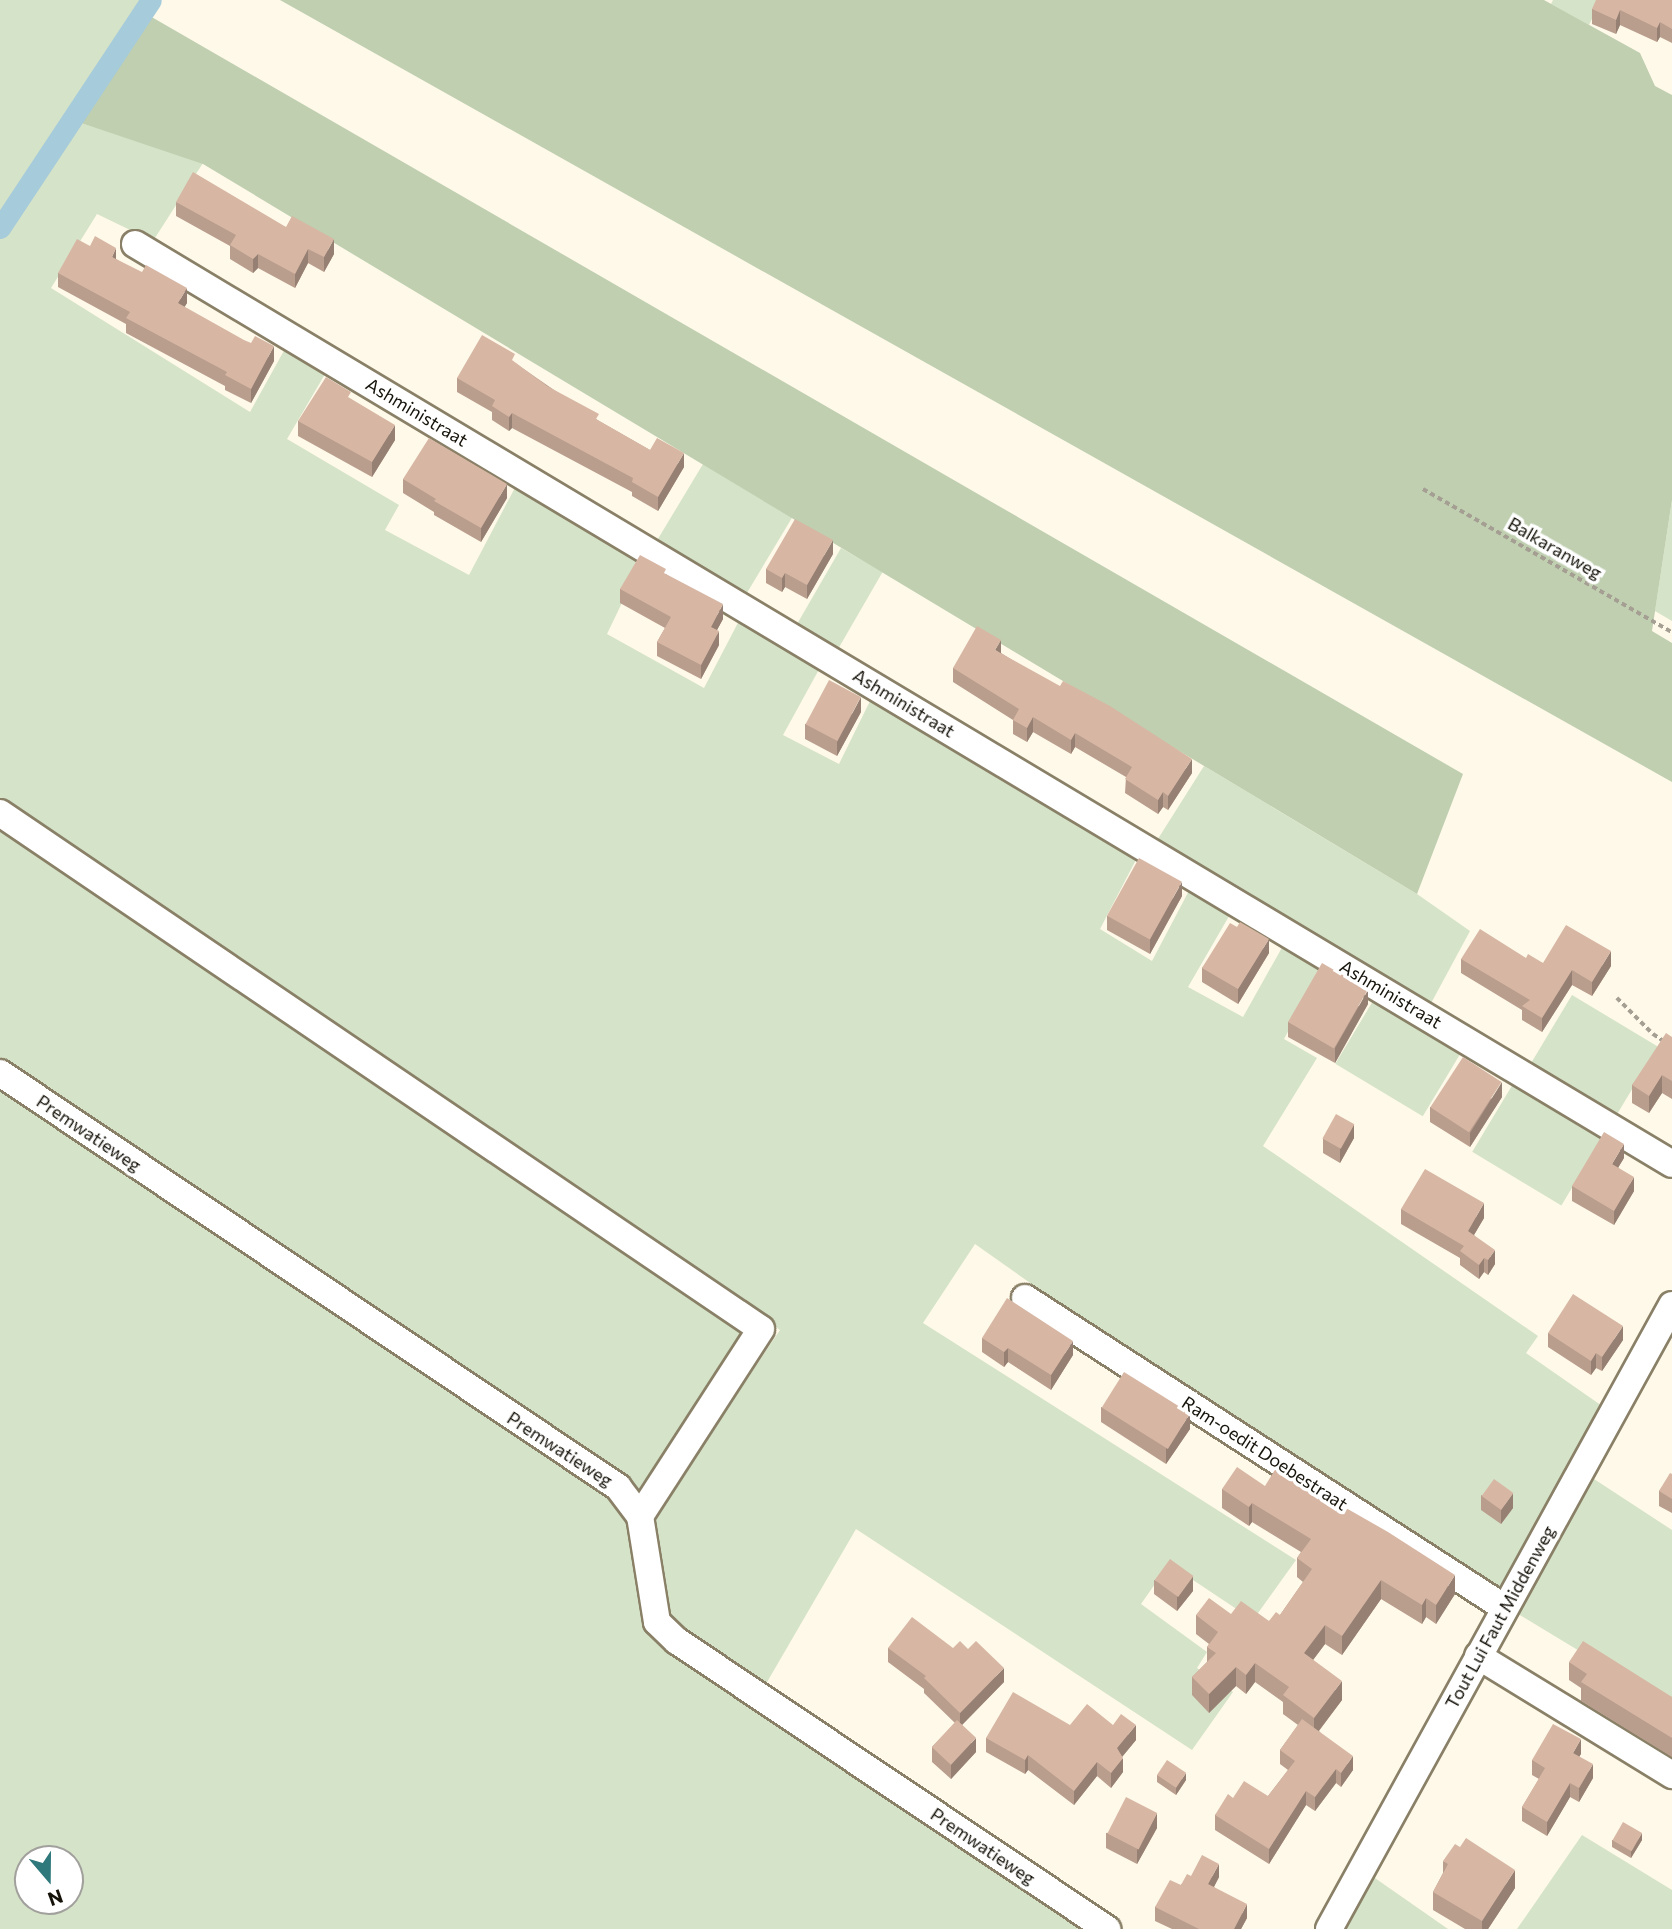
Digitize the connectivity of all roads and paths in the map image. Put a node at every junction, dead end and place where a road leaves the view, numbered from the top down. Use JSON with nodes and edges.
{"nodes":[{"id":1,"x":135,"y":243,"type":"dead end"},
{"id":2,"x":1423,"y":489,"type":"dead end"},
{"id":3,"x":1672,"y":632,"type":"edge"},
{"id":4,"x":0,"y":813,"type":"edge"},
{"id":5,"x":1617,"y":998,"type":"dead end"},
{"id":6,"x":1672,"y":1047,"type":"edge"},
{"id":7,"x":0,"y":1073,"type":"edge"},
{"id":8,"x":1672,"y":1164,"type":"edge"},
{"id":9,"x":1025,"y":1298,"type":"dead end"},
{"id":10,"x":1672,"y":1305,"type":"edge"},
{"id":11,"x":640,"y":1516,"type":"junction"},
{"id":12,"x":1505,"y":1608,"type":"junction"},
{"id":13,"x":1478,"y":1656,"type":"junction"},
{"id":14,"x":1672,"y":1775,"type":"edge"},
{"id":15,"x":1107,"y":1929,"type":"edge"},
{"id":16,"x":1329,"y":1929,"type":"edge"}],
"edges":[{"from":1,"to":8,"type":"street","name":"Ashministraat"},
{"from":2,"to":3,"type":"path","name":"Balkaranweg"},
{"from":4,"to":11,"type":"street"},
{"from":5,"to":6,"type":"path"},
{"from":7,"to":11,"type":"street","name":"Premwatieweg"},
{"from":9,"to":12,"type":"street","name":"Ram-oedit Doebestraat"},
{"from":10,"to":12,"type":"street","name":"Tout Lui Faut Middenweg"},
{"from":11,"to":15,"type":"street","name":"Premwatieweg"},
{"from":12,"to":13,"type":"street","name":"Tout Lui Faut Middenweg"},
{"from":13,"to":14,"type":"street"},
{"from":13,"to":16,"type":"street","name":"Tout Lui Faut Middenweg"}]}
